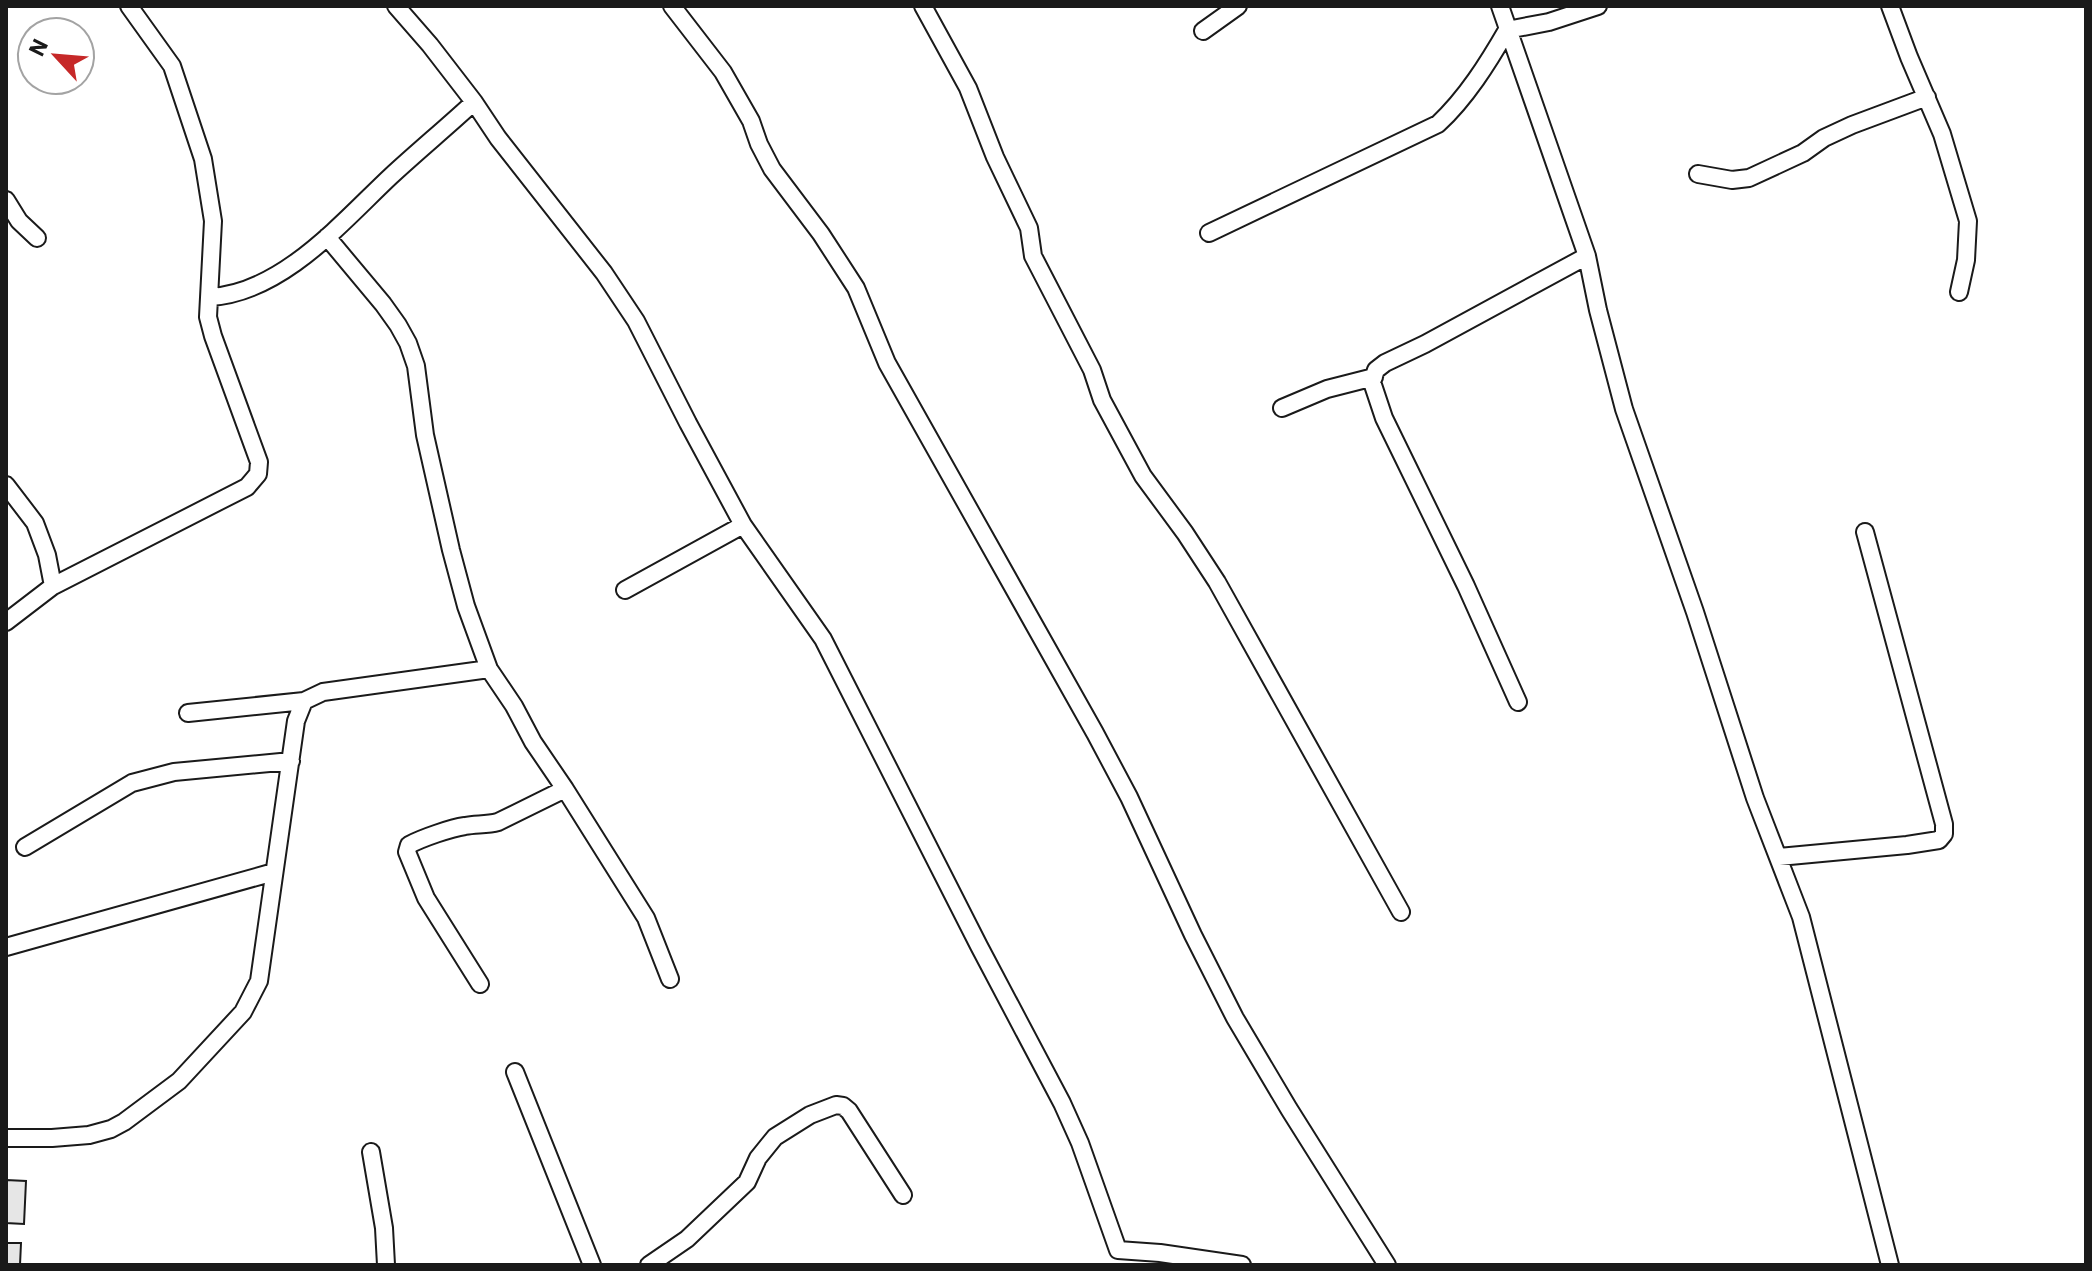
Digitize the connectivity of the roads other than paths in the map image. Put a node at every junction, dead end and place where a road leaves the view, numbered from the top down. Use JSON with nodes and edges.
{"nodes":[{"id":1,"x":129,"y":6,"type":"edge"},
{"id":2,"x":396,"y":6,"type":"edge"},
{"id":3,"x":672,"y":6,"type":"edge"},
{"id":4,"x":923,"y":6,"type":"edge"},
{"id":5,"x":1238,"y":6,"type":"edge"},
{"id":6,"x":1500,"y":6,"type":"edge"},
{"id":7,"x":1598,"y":6,"type":"edge"},
{"id":8,"x":1890,"y":6,"type":"edge"},
{"id":9,"x":1507,"y":30,"type":"junction"},
{"id":10,"x":1203,"y":31,"type":"dead end"},
{"id":11,"x":1927,"y":97,"type":"junction"},
{"id":12,"x":474,"y":102,"type":"junction"},
{"id":13,"x":1698,"y":174,"type":"dead end"},
{"id":14,"x":6,"y":200,"type":"edge"},
{"id":15,"x":1209,"y":233,"type":"dead end"},
{"id":16,"x":327,"y":237,"type":"junction"},
{"id":17,"x":37,"y":238,"type":"dead end"},
{"id":18,"x":1587,"y":256,"type":"junction"},
{"id":19,"x":1959,"y":292,"type":"dead end"},
{"id":20,"x":210,"y":297,"type":"junction"},
{"id":21,"x":1374,"y":377,"type":"junction"},
{"id":22,"x":1282,"y":408,"type":"dead end"},
{"id":23,"x":6,"y":485,"type":"edge"},
{"id":24,"x":743,"y":525,"type":"junction"},
{"id":25,"x":1865,"y":532,"type":"dead end"},
{"id":26,"x":53,"y":586,"type":"junction"},
{"id":27,"x":625,"y":590,"type":"dead end"},
{"id":28,"x":6,"y":622,"type":"edge"},
{"id":29,"x":489,"y":669,"type":"junction"},
{"id":30,"x":304,"y":701,"type":"junction"},
{"id":31,"x":1518,"y":702,"type":"dead end"},
{"id":32,"x":188,"y":713,"type":"dead end"},
{"id":33,"x":291,"y":761,"type":"junction"},
{"id":34,"x":565,"y":789,"type":"junction"},
{"id":35,"x":25,"y":847,"type":"dead end"},
{"id":36,"x":1779,"y":857,"type":"junction"},
{"id":37,"x":274,"y":872,"type":"junction"},
{"id":38,"x":1401,"y":912,"type":"dead end"},
{"id":39,"x":6,"y":947,"type":"edge"},
{"id":40,"x":670,"y":979,"type":"dead end"},
{"id":41,"x":480,"y":984,"type":"dead end"},
{"id":42,"x":515,"y":1072,"type":"dead end"},
{"id":43,"x":6,"y":1138,"type":"edge"},
{"id":44,"x":371,"y":1152,"type":"dead end"},
{"id":45,"x":903,"y":1195,"type":"dead end"},
{"id":46,"x":1119,"y":1258,"type":"edge"},
{"id":47,"x":386,"y":1265,"type":"edge"},
{"id":48,"x":592,"y":1265,"type":"edge"},
{"id":49,"x":649,"y":1265,"type":"edge"},
{"id":50,"x":1242,"y":1265,"type":"edge"},
{"id":51,"x":1387,"y":1265,"type":"edge"},
{"id":52,"x":1890,"y":1265,"type":"edge"}],
"edges":[{"from":1,"to":20,"type":"street"},
{"from":2,"to":12,"type":"street"},
{"from":3,"to":51,"type":"street"},
{"from":4,"to":38,"type":"street"},
{"from":5,"to":10,"type":"street"},
{"from":6,"to":9,"type":"street"},
{"from":7,"to":9,"type":"street"},
{"from":8,"to":11,"type":"street"},
{"from":9,"to":15,"type":"street"},
{"from":9,"to":18,"type":"street"},
{"from":11,"to":13,"type":"street"},
{"from":11,"to":19,"type":"street"},
{"from":12,"to":16,"type":"street"},
{"from":12,"to":24,"type":"street"},
{"from":14,"to":17,"type":"street"},
{"from":16,"to":20,"type":"street"},
{"from":16,"to":29,"type":"street"},
{"from":18,"to":21,"type":"street"},
{"from":18,"to":36,"type":"street"},
{"from":20,"to":26,"type":"street"},
{"from":21,"to":22,"type":"street"},
{"from":21,"to":31,"type":"street"},
{"from":23,"to":26,"type":"street"},
{"from":24,"to":27,"type":"street"},
{"from":24,"to":46,"type":"street"},
{"from":25,"to":36,"type":"street"},
{"from":26,"to":28,"type":"street"},
{"from":29,"to":30,"type":"street"},
{"from":29,"to":34,"type":"street"},
{"from":30,"to":32,"type":"street"},
{"from":30,"to":33,"type":"street"},
{"from":33,"to":35,"type":"street"},
{"from":33,"to":37,"type":"street"},
{"from":34,"to":40,"type":"street"},
{"from":34,"to":41,"type":"street"},
{"from":36,"to":52,"type":"street"},
{"from":37,"to":39,"type":"street"},
{"from":37,"to":43,"type":"street"},
{"from":42,"to":48,"type":"street"},
{"from":44,"to":47,"type":"street"},
{"from":45,"to":49,"type":"street"},
{"from":46,"to":50,"type":"street"}]}
